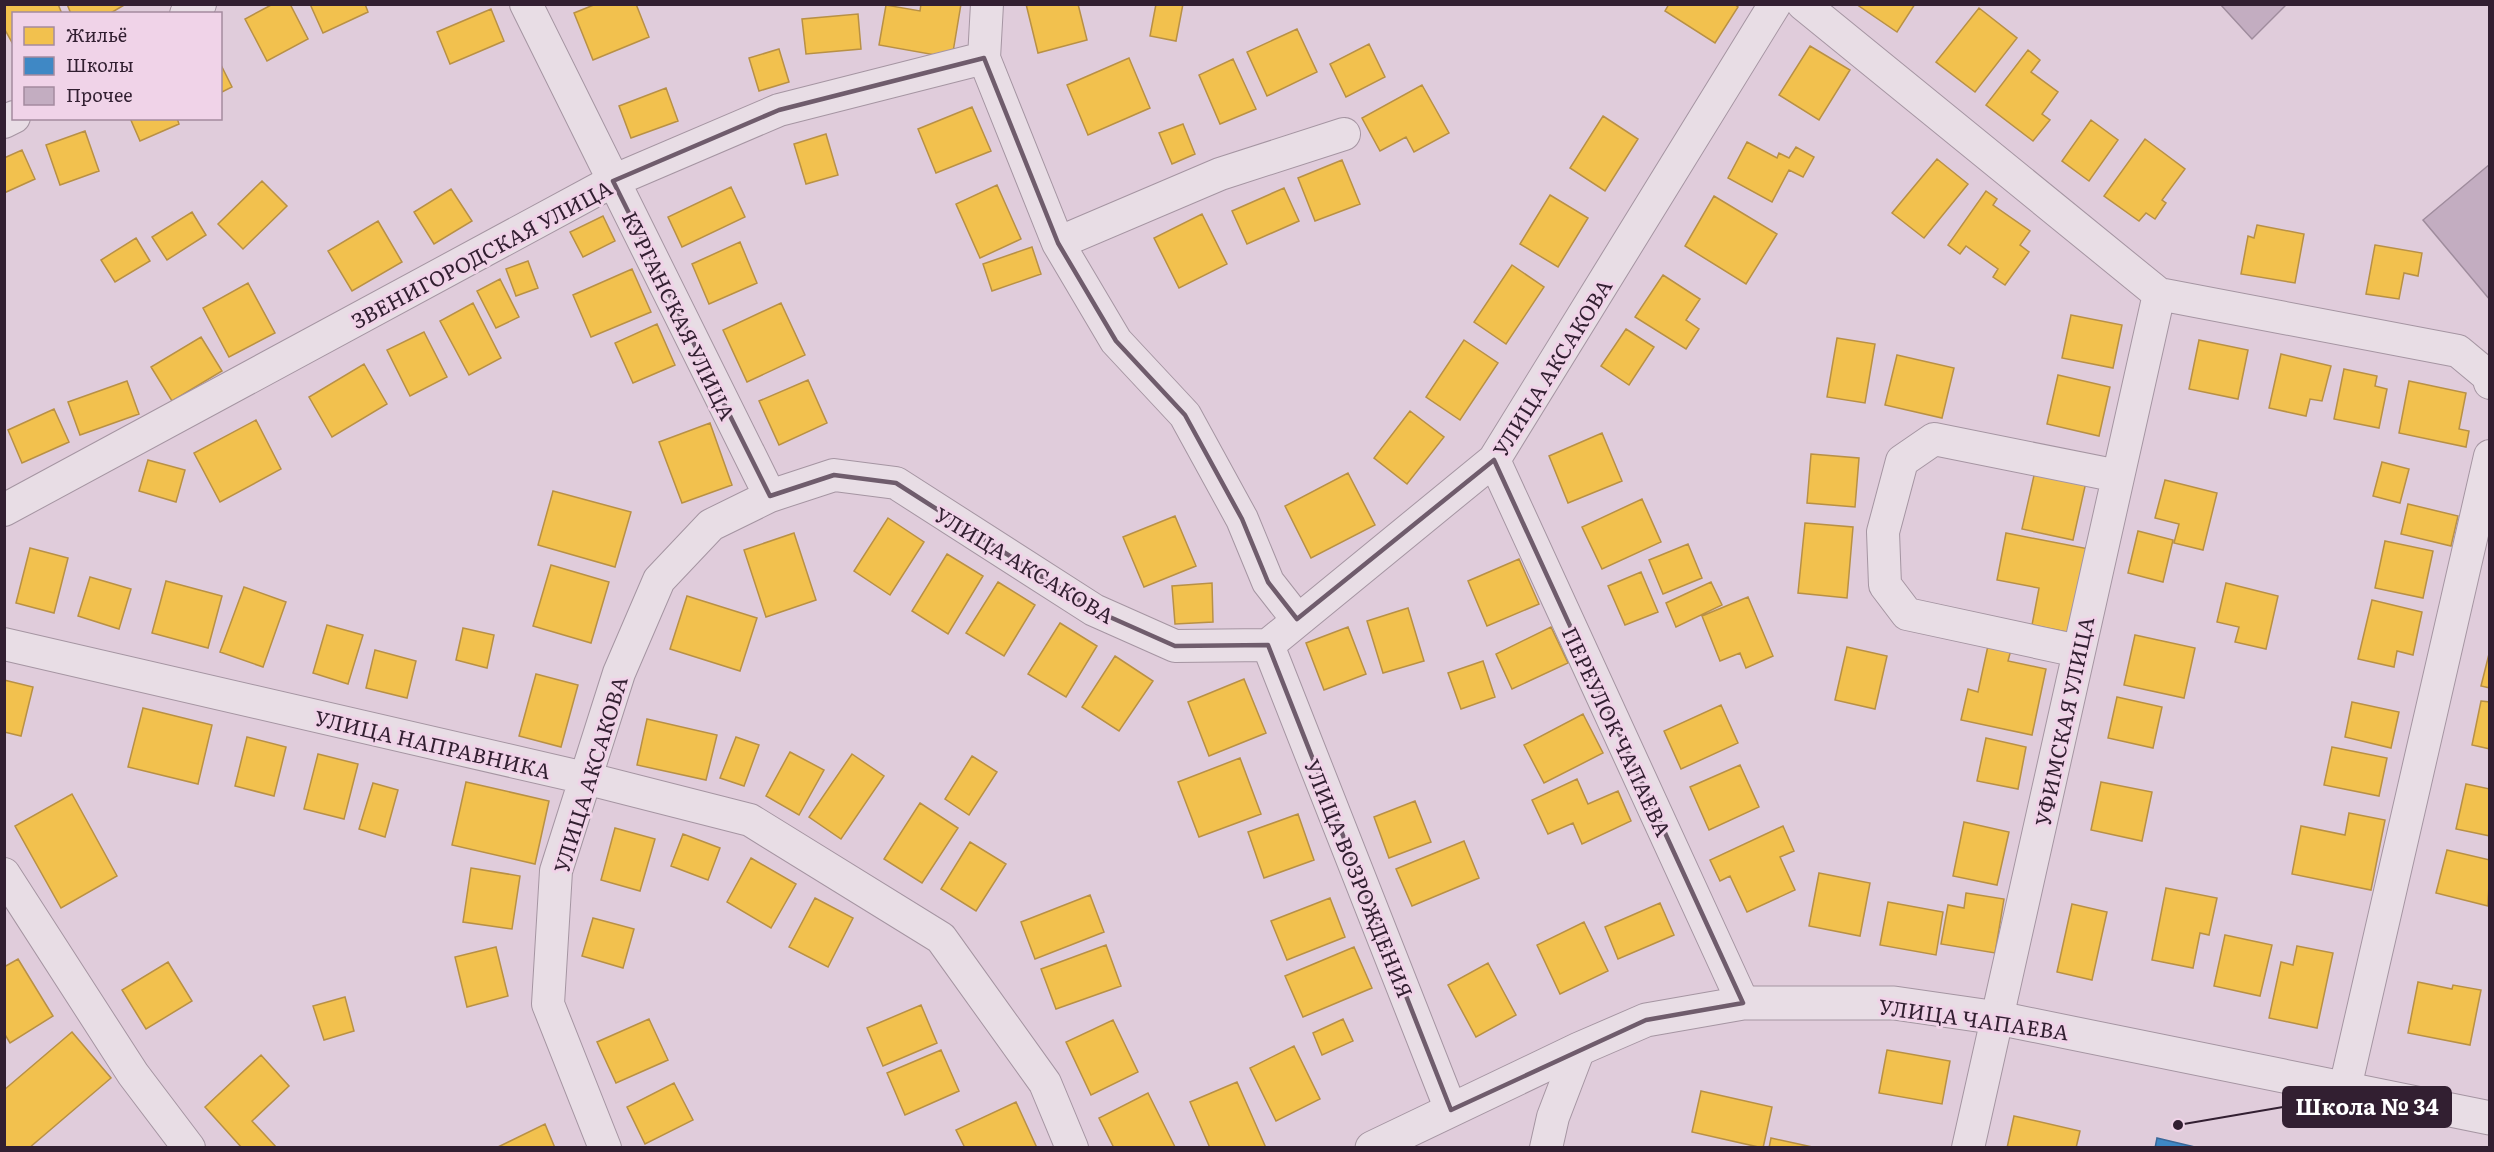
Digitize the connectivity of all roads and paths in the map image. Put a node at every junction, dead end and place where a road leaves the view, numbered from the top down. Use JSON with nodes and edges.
{"nodes":[{"id":1,"x":526,"y":4,"type":"edge"},
{"id":2,"x":987,"y":4,"type":"edge"},
{"id":3,"x":1775,"y":4,"type":"edge"},
{"id":4,"x":1803,"y":4,"type":"edge"},
{"id":5,"x":984,"y":58,"type":"junction"},
{"id":6,"x":1344,"y":134,"type":"dead end"},
{"id":7,"x":613,"y":181,"type":"junction"},
{"id":8,"x":1058,"y":243,"type":"junction"},
{"id":9,"x":2159,"y":294,"type":"junction"},
{"id":10,"x":2490,"y":383,"type":"edge"},
{"id":11,"x":2490,"y":456,"type":"edge"},
{"id":12,"x":1494,"y":460,"type":"junction"},
{"id":13,"x":2118,"y":476,"type":"junction"},
{"id":14,"x":770,"y":496,"type":"junction"},
{"id":15,"x":4,"y":510,"type":"edge"},
{"id":16,"x":1297,"y":619,"type":"junction"},
{"id":17,"x":4,"y":644,"type":"edge"},
{"id":18,"x":1268,"y":645,"type":"junction"},
{"id":19,"x":2078,"y":651,"type":"junction"},
{"id":20,"x":585,"y":778,"type":"junction"},
{"id":21,"x":4,"y":874,"type":"edge"},
{"id":22,"x":1743,"y":1003,"type":"junction"},
{"id":23,"x":1998,"y":1018,"type":"junction"},
{"id":24,"x":1579,"y":1049,"type":"junction"},
{"id":25,"x":2345,"y":1088,"type":"junction"},
{"id":26,"x":1451,"y":1110,"type":"junction"},
{"id":27,"x":2490,"y":1118,"type":"edge"},
{"id":28,"x":189,"y":1148,"type":"edge"},
{"id":29,"x":605,"y":1148,"type":"edge"},
{"id":30,"x":1072,"y":1148,"type":"edge"},
{"id":31,"x":1372,"y":1148,"type":"edge"},
{"id":32,"x":1546,"y":1148,"type":"edge"},
{"id":33,"x":1968,"y":1148,"type":"edge"}],
"edges":[{"from":1,"to":7,"type":"street","name":"КУРГАНСКАЯ УЛИЦА"},
{"from":2,"to":5,"type":"street"},
{"from":3,"to":12,"type":"street","name":"УЛИЦА АКСАКОВА"},
{"from":4,"to":9,"type":"street"},
{"from":5,"to":7,"type":"street","name":"ЗВЕНИГОРОДСКАЯ УЛИЦА"},
{"from":5,"to":8,"type":"street"},
{"from":6,"to":8,"type":"street"},
{"from":7,"to":14,"type":"street","name":"КУРГАНСКАЯ УЛИЦА"},
{"from":7,"to":15,"type":"street","name":"ЗВЕНИГОРОДСКАЯ УЛИЦА"},
{"from":8,"to":16,"type":"street"},
{"from":9,"to":10,"type":"street"},
{"from":9,"to":13,"type":"street","name":"УФИМСКАЯ УЛИЦА"},
{"from":11,"to":25,"type":"street"},
{"from":12,"to":16,"type":"street","name":"УЛИЦА АКСАКОВА"},
{"from":12,"to":22,"type":"street","name":"ПЕРЕУЛОК ЧАПАЕВА"},
{"from":13,"to":19,"type":"street","name":"УФИМСКАЯ УЛИЦА"},
{"from":13,"to":19,"type":"street"},
{"from":14,"to":18,"type":"street","name":"УЛИЦА АКСАКОВА"},
{"from":14,"to":20,"type":"street","name":"УЛИЦА АКСАКОВА"},
{"from":16,"to":18,"type":"street","name":"УЛИЦА АКСАКОВА"},
{"from":17,"to":20,"type":"street","name":"УЛИЦА НАПРАВНИКА"},
{"from":18,"to":26,"type":"street","name":"УЛИЦА ВОЗРОЖДЕНИЯ"},
{"from":19,"to":23,"type":"street","name":"УФИМСКАЯ УЛИЦА"},
{"from":20,"to":29,"type":"street","name":"УЛИЦА АКСАКОВА"},
{"from":20,"to":30,"type":"street","name":"УЛИЦА НАПРАВНИКА"},
{"from":21,"to":28,"type":"street"},
{"from":22,"to":23,"type":"street","name":"УЛИЦА ЧАПАЕВА"},
{"from":22,"to":24,"type":"street","name":"УЛИЦА ЧАПАЕВА"},
{"from":23,"to":25,"type":"street","name":"УЛИЦА ЧАПАЕВА"},
{"from":23,"to":33,"type":"street","name":"УФИМСКАЯ УЛИЦА"},
{"from":24,"to":26,"type":"street","name":"УЛИЦА ЧАПАЕВА"},
{"from":24,"to":32,"type":"street"},
{"from":25,"to":27,"type":"street","name":"УЛИЦА ЧАПАЕВА"},
{"from":26,"to":31,"type":"street","name":"УЛИЦА ЧАПАЕВА"}]}
